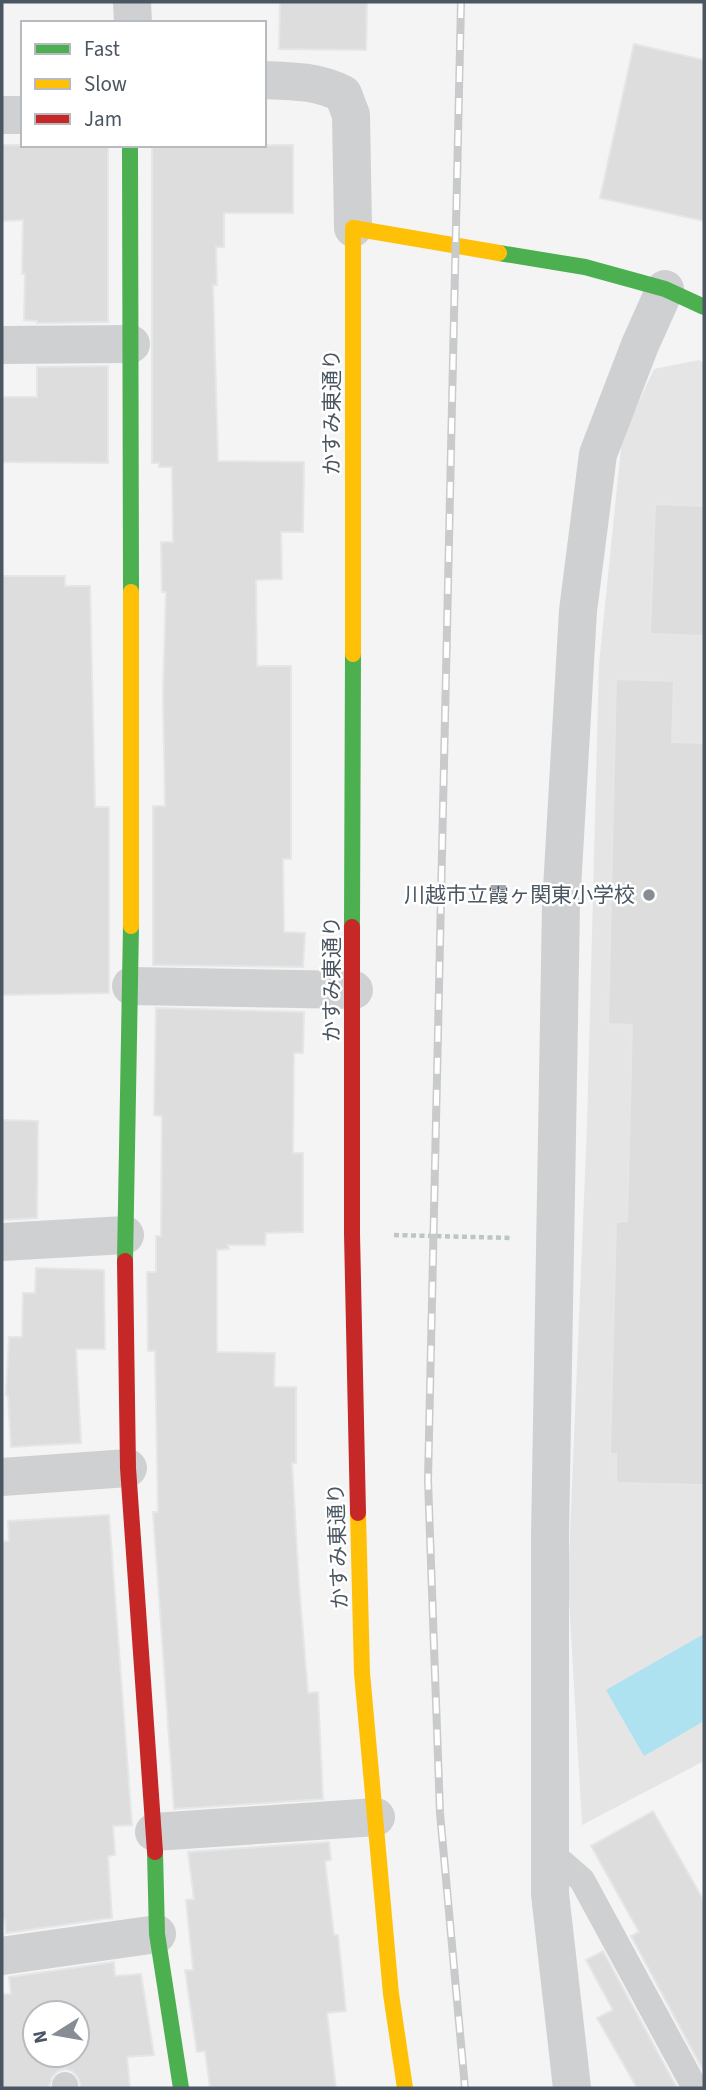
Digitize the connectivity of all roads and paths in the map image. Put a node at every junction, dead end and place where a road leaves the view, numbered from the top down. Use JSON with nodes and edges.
{"nodes":[{"id":1,"x":132,"y":2,"type":"edge"},
{"id":2,"x":133,"y":21,"type":"edge"},
{"id":3,"x":266,"y":80,"type":"edge"},
{"id":4,"x":2,"y":115,"type":"edge"},
{"id":5,"x":21,"y":115,"type":"edge"},
{"id":6,"x":130,"y":147,"type":"edge"},
{"id":7,"x":353,"y":228,"type":"junction"},
{"id":8,"x":665,"y":289,"type":"junction"},
{"id":9,"x":704,"y":307,"type":"edge"},
{"id":10,"x":131,"y":344,"type":"junction"},
{"id":11,"x":2,"y":345,"type":"edge"},
{"id":12,"x":131,"y":986,"type":"junction"},
{"id":13,"x":354,"y":990,"type":"junction"},
{"id":14,"x":352,"y":1234,"type":"junction"},
{"id":15,"x":125,"y":1235,"type":"junction"},
{"id":16,"x":555,"y":1239,"type":"junction"},
{"id":17,"x":2,"y":1242,"type":"edge"},
{"id":18,"x":128,"y":1468,"type":"junction"},
{"id":19,"x":2,"y":1477,"type":"edge"},
{"id":20,"x":376,"y":1817,"type":"junction"},
{"id":21,"x":154,"y":1832,"type":"junction"},
{"id":22,"x":550,"y":1852,"type":"junction"},
{"id":23,"x":158,"y":1934,"type":"junction"},
{"id":24,"x":2,"y":1956,"type":"edge"},
{"id":25,"x":181,"y":2088,"type":"edge"},
{"id":26,"x":405,"y":2088,"type":"edge"},
{"id":27,"x":572,"y":2088,"type":"edge"},
{"id":28,"x":695,"y":2088,"type":"edge"}],
"edges":[{"from":1,"to":2,"type":"street"},
{"from":3,"to":7,"type":"street"},
{"from":4,"to":5,"type":"street"},
{"from":6,"to":10,"type":"street"},
{"from":7,"to":8,"type":"street"},
{"from":7,"to":13,"type":"street","name":"かすみ東通り"},
{"from":8,"to":9,"type":"street"},
{"from":8,"to":16,"type":"street"},
{"from":10,"to":11,"type":"street"},
{"from":10,"to":12,"type":"street"},
{"from":12,"to":13,"type":"street"},
{"from":12,"to":15,"type":"street"},
{"from":13,"to":14,"type":"street","name":"かすみ東通り"},
{"from":14,"to":16,"type":"path"},
{"from":14,"to":20,"type":"street","name":"かすみ東通り"},
{"from":15,"to":17,"type":"street"},
{"from":15,"to":18,"type":"street"},
{"from":16,"to":22,"type":"street"},
{"from":18,"to":19,"type":"street"},
{"from":18,"to":21,"type":"street"},
{"from":20,"to":21,"type":"street"},
{"from":20,"to":26,"type":"street","name":"かすみ東通り"},
{"from":21,"to":23,"type":"street"},
{"from":22,"to":27,"type":"street"},
{"from":22,"to":28,"type":"lane"},
{"from":23,"to":24,"type":"street"},
{"from":23,"to":25,"type":"street"}]}
